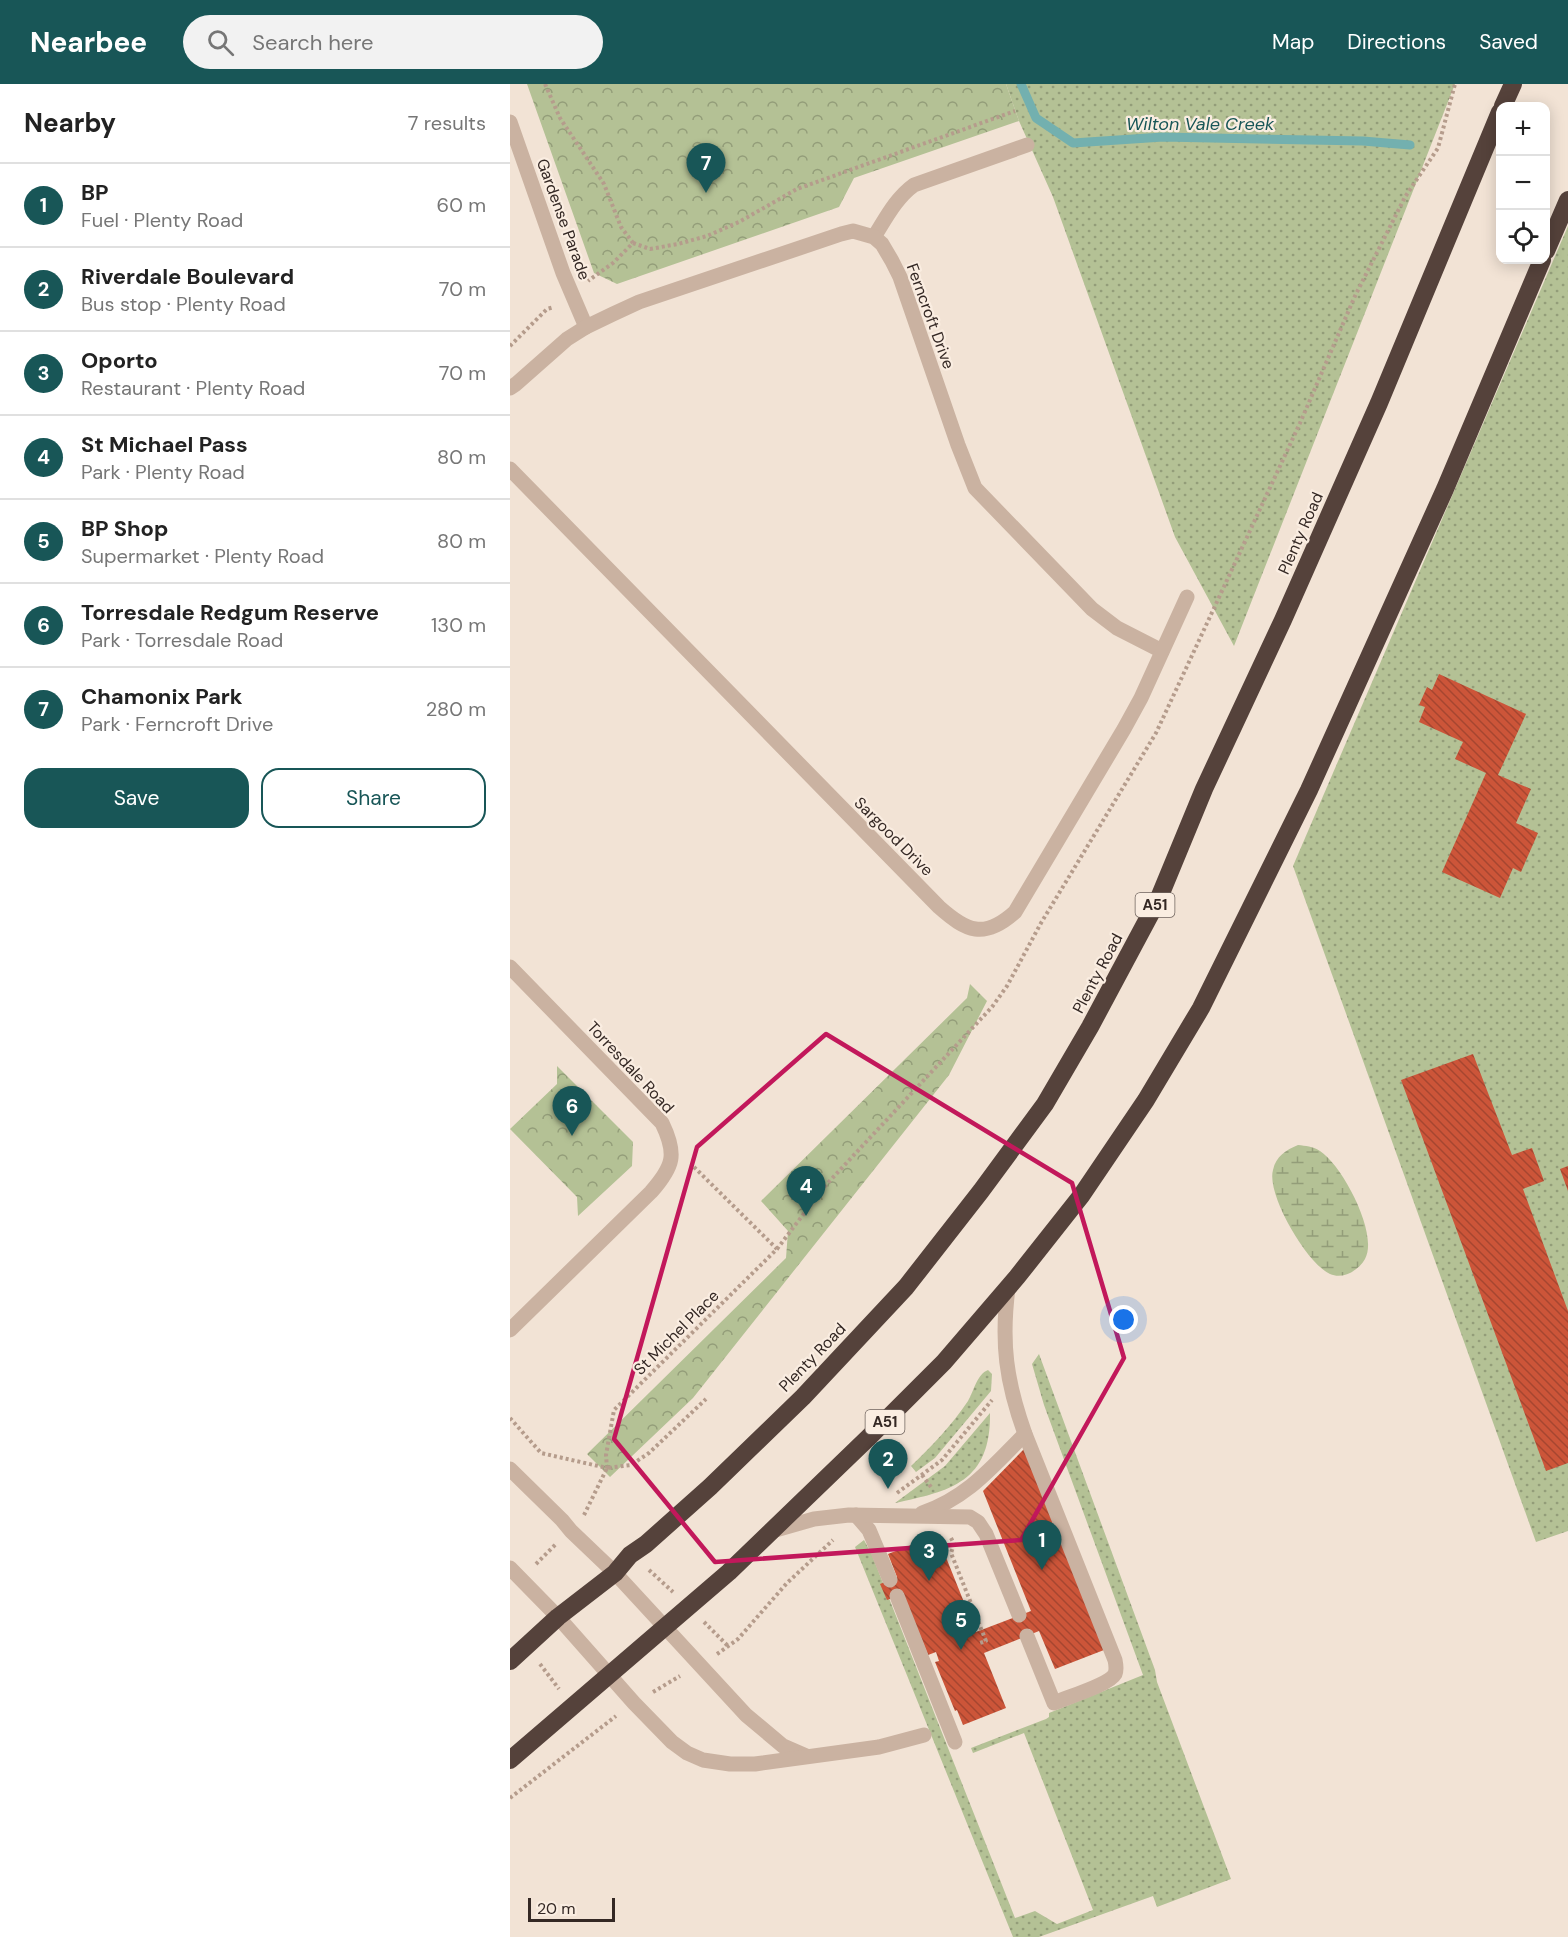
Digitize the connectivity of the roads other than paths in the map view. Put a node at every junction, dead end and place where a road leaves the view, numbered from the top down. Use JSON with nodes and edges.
{"nodes":[{"id":1,"x":1513,"y":84,"type":"edge"},
{"id":2,"x":1505,"y":102,"type":"edge"},
{"id":3,"x":510,"y":122,"type":"edge"},
{"id":4,"x":1496,"y":122,"type":"edge"},
{"id":5,"x":1027,"y":145,"type":"dead end"},
{"id":6,"x":1568,"y":200,"type":"edge"},
{"id":7,"x":874,"y":237,"type":"junction"},
{"id":8,"x":1550,"y":240,"type":"edge"},
{"id":9,"x":1540,"y":264,"type":"edge"},
{"id":10,"x":586,"y":327,"type":"junction"},
{"id":11,"x":510,"y":388,"type":"edge"},
{"id":12,"x":510,"y":470,"type":"edge"},
{"id":13,"x":1187,"y":597,"type":"dead end"},
{"id":14,"x":1162,"y":651,"type":"junction"},
{"id":15,"x":510,"y":967,"type":"edge"},
{"id":16,"x":1008,"y":1288,"type":"junction"},
{"id":17,"x":510,"y":1330,"type":"edge"},
{"id":18,"x":1025,"y":1434,"type":"junction"},
{"id":19,"x":510,"y":1469,"type":"edge"},
{"id":20,"x":941,"y":1511,"type":"junction"},
{"id":21,"x":861,"y":1516,"type":"junction"},
{"id":22,"x":772,"y":1531,"type":"junction"},
{"id":23,"x":515,"y":1573,"type":"edge"},
{"id":24,"x":615,"y":1573,"type":"junction"},
{"id":25,"x":890,"y":1580,"type":"dead end"},
{"id":26,"x":897,"y":1596,"type":"dead end"},
{"id":27,"x":1019,"y":1615,"type":"dead end"},
{"id":28,"x":558,"y":1617,"type":"junction"},
{"id":29,"x":665,"y":1625,"type":"junction"},
{"id":30,"x":1027,"y":1636,"type":"dead end"},
{"id":31,"x":510,"y":1661,"type":"edge"},
{"id":32,"x":610,"y":1674,"type":"junction"},
{"id":33,"x":924,"y":1734,"type":"dead end"},
{"id":34,"x":955,"y":1742,"type":"dead end"},
{"id":35,"x":806,"y":1756,"type":"junction"},
{"id":36,"x":510,"y":1760,"type":"edge"}],
"edges":[{"from":1,"to":2,"type":"highway"},
{"from":3,"to":10,"type":"street","name":"Gardense Parade"},
{"from":4,"to":24,"type":"highway","name":"Plenty Road","number":"A51"},
{"from":5,"to":7,"type":"street"},
{"from":6,"to":8,"type":"highway"},
{"from":7,"to":10,"type":"street"},
{"from":7,"to":14,"type":"street","name":"Ferncroft Drive"},
{"from":9,"to":16,"type":"highway","number":"A51"},
{"from":10,"to":11,"type":"street"},
{"from":12,"to":14,"type":"street","name":"Sargood Drive"},
{"from":13,"to":14,"type":"street","name":"Sargood Drive"},
{"from":15,"to":17,"type":"street","name":"Torresdale Road"},
{"from":16,"to":18,"type":"street"},
{"from":16,"to":22,"type":"highway","number":"A51"},
{"from":18,"to":20,"type":"street"},
{"from":18,"to":30,"type":"street"},
{"from":19,"to":24,"type":"street"},
{"from":20,"to":21,"type":"street"},
{"from":20,"to":27,"type":"street"},
{"from":21,"to":22,"type":"street"},
{"from":21,"to":25,"type":"street"},
{"from":22,"to":29,"type":"highway","number":"A51"},
{"from":23,"to":28,"type":"street"},
{"from":24,"to":28,"type":"highway","name":"Plenty Road","number":"A51"},
{"from":24,"to":29,"type":"street"},
{"from":26,"to":34,"type":"street"},
{"from":28,"to":31,"type":"highway","name":"Plenty Road","number":"A51"},
{"from":28,"to":32,"type":"street"},
{"from":29,"to":32,"type":"highway","number":"A51"},
{"from":29,"to":35,"type":"street"},
{"from":32,"to":35,"type":"street"},
{"from":32,"to":36,"type":"highway","number":"A51"},
{"from":33,"to":35,"type":"street"}]}
